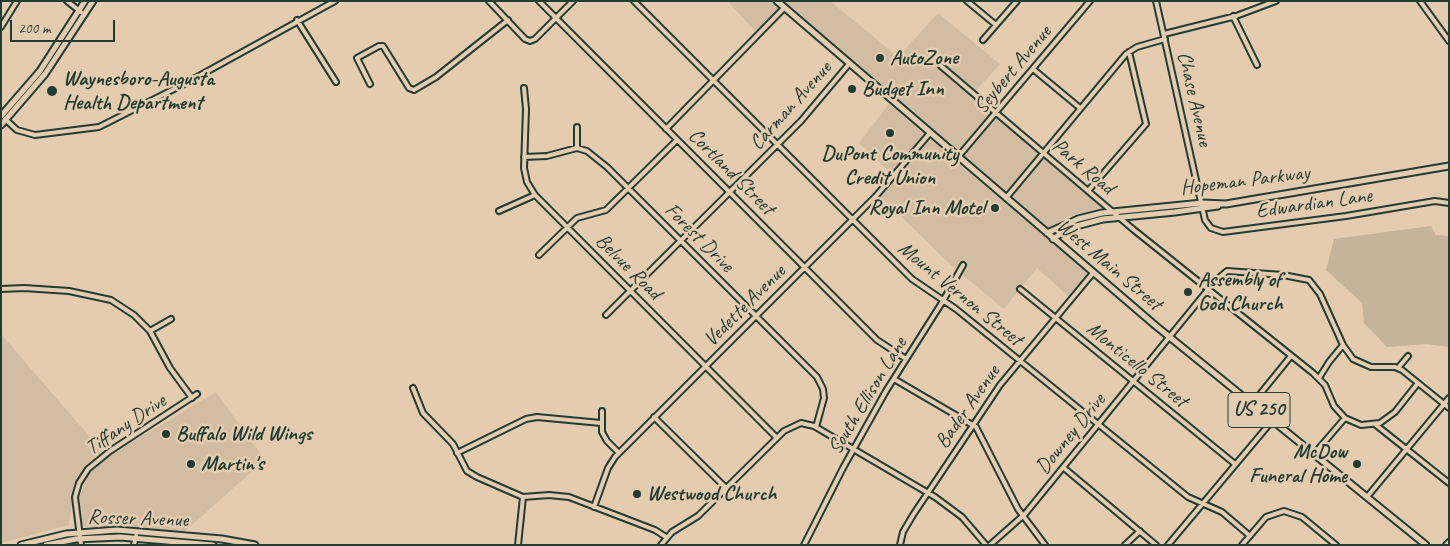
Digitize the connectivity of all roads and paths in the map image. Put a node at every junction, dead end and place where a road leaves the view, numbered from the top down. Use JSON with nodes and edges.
{"nodes":[{"id":1,"x":18,"y":1,"type":"edge"},
{"id":2,"x":67,"y":1,"type":"edge"},
{"id":3,"x":85,"y":1,"type":"edge"},
{"id":4,"x":93,"y":1,"type":"edge"},
{"id":5,"x":335,"y":1,"type":"edge"},
{"id":6,"x":489,"y":1,"type":"edge"},
{"id":7,"x":539,"y":1,"type":"edge"},
{"id":8,"x":573,"y":1,"type":"edge"},
{"id":9,"x":634,"y":1,"type":"edge"},
{"id":10,"x":777,"y":1,"type":"edge"},
{"id":11,"x":967,"y":1,"type":"edge"},
{"id":12,"x":1017,"y":1,"type":"edge"},
{"id":13,"x":1090,"y":1,"type":"edge"},
{"id":14,"x":1156,"y":1,"type":"edge"},
{"id":15,"x":1276,"y":1,"type":"edge"},
{"id":16,"x":1420,"y":1,"type":"edge"},
{"id":17,"x":784,"y":8,"type":"junction"},
{"id":18,"x":79,"y":10,"type":"junction"},
{"id":19,"x":85,"y":14,"type":"junction"},
{"id":20,"x":1233,"y":16,"type":"junction"},
{"id":21,"x":556,"y":18,"type":"junction"},
{"id":22,"x":297,"y":20,"type":"junction"},
{"id":23,"x":508,"y":20,"type":"junction"},
{"id":24,"x":996,"y":25,"type":"junction"},
{"id":25,"x":1,"y":26,"type":"edge"},
{"id":26,"x":1164,"y":37,"type":"junction"},
{"id":27,"x":983,"y":40,"type":"dead end"},
{"id":28,"x":1449,"y":41,"type":"edge"},
{"id":29,"x":1129,"y":52,"type":"junction"},
{"id":30,"x":849,"y":64,"type":"junction"},
{"id":31,"x":1257,"y":65,"type":"dead end"},
{"id":32,"x":941,"y":66,"type":"dead end"},
{"id":33,"x":1033,"y":69,"type":"junction"},
{"id":34,"x":714,"y":81,"type":"junction"},
{"id":35,"x":336,"y":82,"type":"dead end"},
{"id":36,"x":370,"y":84,"type":"dead end"},
{"id":37,"x":524,"y":88,"type":"dead end"},
{"id":38,"x":1080,"y":108,"type":"junction"},
{"id":39,"x":996,"y":113,"type":"junction"},
{"id":40,"x":2,"y":119,"type":"edge"},
{"id":41,"x":577,"y":127,"type":"dead end"},
{"id":42,"x":666,"y":129,"type":"junction"},
{"id":43,"x":930,"y":133,"type":"junction"},
{"id":44,"x":677,"y":140,"type":"junction"},
{"id":45,"x":777,"y":144,"type":"junction"},
{"id":46,"x":577,"y":148,"type":"junction"},
{"id":47,"x":1042,"y":153,"type":"junction"},
{"id":48,"x":524,"y":157,"type":"junction"},
{"id":49,"x":958,"y":157,"type":"junction"},
{"id":50,"x":1449,"y":166,"type":"edge"},
{"id":51,"x":629,"y":189,"type":"junction"},
{"id":52,"x":729,"y":192,"type":"junction"},
{"id":53,"x":1088,"y":192,"type":"junction"},
{"id":54,"x":535,"y":195,"type":"junction"},
{"id":55,"x":1006,"y":198,"type":"junction"},
{"id":56,"x":1449,"y":203,"type":"edge"},
{"id":57,"x":1203,"y":206,"type":"junction"},
{"id":58,"x":499,"y":211,"type":"dead end"},
{"id":59,"x":1113,"y":212,"type":"junction"},
{"id":60,"x":1119,"y":217,"type":"junction"},
{"id":61,"x":852,"y":220,"type":"junction"},
{"id":62,"x":567,"y":227,"type":"junction"},
{"id":63,"x":1047,"y":234,"type":"junction"},
{"id":64,"x":1053,"y":239,"type":"junction"},
{"id":65,"x":680,"y":241,"type":"junction"},
{"id":66,"x":539,"y":255,"type":"dead end"},
{"id":67,"x":963,"y":265,"type":"dead end"},
{"id":68,"x":805,"y":267,"type":"junction"},
{"id":69,"x":1093,"y":273,"type":"junction"},
{"id":70,"x":1020,"y":289,"type":"dead end"},
{"id":71,"x":1208,"y":289,"type":"junction"},
{"id":72,"x":1,"y":290,"type":"edge"},
{"id":73,"x":630,"y":291,"type":"junction"},
{"id":74,"x":943,"y":301,"type":"junction"},
{"id":75,"x":606,"y":315,"type":"dead end"},
{"id":76,"x":756,"y":316,"type":"junction"},
{"id":77,"x":1056,"y":318,"type":"junction"},
{"id":78,"x":172,"y":319,"type":"dead end"},
{"id":79,"x":150,"y":331,"type":"junction"},
{"id":80,"x":1170,"y":337,"type":"junction"},
{"id":81,"x":1343,"y":345,"type":"junction"},
{"id":82,"x":1291,"y":356,"type":"junction"},
{"id":83,"x":1408,"y":356,"type":"dead end"},
{"id":84,"x":906,"y":359,"type":"junction"},
{"id":85,"x":1019,"y":361,"type":"junction"},
{"id":86,"x":705,"y":366,"type":"junction"},
{"id":87,"x":1398,"y":368,"type":"junction"},
{"id":88,"x":1319,"y":378,"type":"junction"},
{"id":89,"x":894,"y":379,"type":"junction"},
{"id":90,"x":1134,"y":381,"type":"junction"},
{"id":91,"x":1418,"y":383,"type":"junction"},
{"id":92,"x":413,"y":388,"type":"dead end"},
{"id":93,"x":197,"y":394,"type":"dead end"},
{"id":94,"x":192,"y":398,"type":"junction"},
{"id":95,"x":1449,"y":398,"type":"edge"},
{"id":96,"x":1252,"y":404,"type":"junction"},
{"id":97,"x":1444,"y":404,"type":"junction"},
{"id":98,"x":1449,"y":408,"type":"edge"},
{"id":99,"x":602,"y":411,"type":"dead end"},
{"id":100,"x":654,"y":417,"type":"junction"},
{"id":101,"x":1344,"y":418,"type":"junction"},
{"id":102,"x":1272,"y":420,"type":"junction"},
{"id":103,"x":601,"y":423,"type":"junction"},
{"id":104,"x":973,"y":424,"type":"junction"},
{"id":105,"x":1098,"y":425,"type":"junction"},
{"id":106,"x":1376,"y":425,"type":"junction"},
{"id":107,"x":816,"y":427,"type":"junction"},
{"id":108,"x":777,"y":438,"type":"junction"},
{"id":109,"x":1407,"y":449,"type":"junction"},
{"id":110,"x":853,"y":450,"type":"junction"},
{"id":111,"x":457,"y":453,"type":"junction"},
{"id":112,"x":619,"y":453,"type":"junction"},
{"id":113,"x":1314,"y":454,"type":"junction"},
{"id":114,"x":1236,"y":464,"type":"junction"},
{"id":115,"x":1064,"y":468,"type":"junction"},
{"id":116,"x":1449,"y":483,"type":"edge"},
{"id":117,"x":726,"y":488,"type":"junction"},
{"id":118,"x":928,"y":492,"type":"junction"},
{"id":119,"x":523,"y":497,"type":"junction"},
{"id":120,"x":1367,"y":497,"type":"junction"},
{"id":121,"x":1202,"y":504,"type":"junction"},
{"id":122,"x":594,"y":507,"type":"junction"},
{"id":123,"x":1023,"y":517,"type":"junction"},
{"id":124,"x":1140,"y":530,"type":"junction"},
{"id":125,"x":136,"y":531,"type":"junction"},
{"id":126,"x":78,"y":532,"type":"junction"},
{"id":127,"x":1250,"y":536,"type":"junction"},
{"id":128,"x":666,"y":537,"type":"junction"},
{"id":129,"x":136,"y":538,"type":"junction"},
{"id":130,"x":80,"y":542,"type":"edge"},
{"id":131,"x":1449,"y":542,"type":"edge"},
{"id":132,"x":1422,"y":543,"type":"edge"},
{"id":133,"x":21,"y":545,"type":"edge"},
{"id":134,"x":46,"y":545,"type":"edge"},
{"id":135,"x":134,"y":545,"type":"edge"},
{"id":136,"x":212,"y":545,"type":"edge"},
{"id":137,"x":255,"y":545,"type":"edge"},
{"id":138,"x":518,"y":545,"type":"edge"},
{"id":139,"x":661,"y":545,"type":"edge"},
{"id":140,"x":804,"y":545,"type":"edge"},
{"id":141,"x":900,"y":545,"type":"edge"},
{"id":142,"x":986,"y":545,"type":"edge"},
{"id":143,"x":990,"y":545,"type":"edge"},
{"id":144,"x":1045,"y":545,"type":"edge"},
{"id":145,"x":1125,"y":545,"type":"edge"},
{"id":146,"x":1156,"y":545,"type":"edge"},
{"id":147,"x":1168,"y":545,"type":"edge"},
{"id":148,"x":1242,"y":545,"type":"edge"},
{"id":149,"x":1336,"y":545,"type":"edge"},
{"id":150,"x":1446,"y":545,"type":"edge"}],
"edges":[{"from":1,"to":25,"type":"street"},
{"from":2,"to":18,"type":"street"},
{"from":3,"to":18,"type":"main road"},
{"from":4,"to":19,"type":"main road"},
{"from":5,"to":22,"type":"street"},
{"from":6,"to":23,"type":"street"},
{"from":7,"to":21,"type":"street","name":"Cortland Street"},
{"from":8,"to":21,"type":"street"},
{"from":9,"to":34,"type":"street","name":"Mount Vernon Street"},
{"from":10,"to":17,"type":"main road","name":"West Main Street","number":"US 250"},
{"from":11,"to":24,"type":"street"},
{"from":12,"to":24,"type":"street"},
{"from":13,"to":33,"type":"street","name":"Seybert Avenue"},
{"from":14,"to":26,"type":"street","name":"Chase Avenue"},
{"from":15,"to":20,"type":"street"},
{"from":16,"to":28,"type":"street"},
{"from":17,"to":30,"type":"main road","name":"West Main Street","number":"US 250"},
{"from":17,"to":34,"type":"street"},
{"from":18,"to":19,"type":"street"},
{"from":18,"to":40,"type":"main road"},
{"from":19,"to":40,"type":"main road"},
{"from":20,"to":26,"type":"street"},
{"from":20,"to":31,"type":"street"},
{"from":21,"to":23,"type":"street"},
{"from":21,"to":42,"type":"street","name":"Cortland Street"},
{"from":22,"to":35,"type":"street"},
{"from":22,"to":40,"type":"street"},
{"from":23,"to":36,"type":"street"},
{"from":24,"to":27,"type":"street"},
{"from":26,"to":29,"type":"street"},
{"from":26,"to":57,"type":"street","name":"Chase Avenue"},
{"from":29,"to":38,"type":"street"},
{"from":29,"to":53,"type":"street"},
{"from":30,"to":43,"type":"main road","name":"West Main Street","number":"US 250"},
{"from":30,"to":45,"type":"street","name":"Carman Avenue"},
{"from":32,"to":39,"type":"street","name":"Park Road"},
{"from":33,"to":38,"type":"street"},
{"from":33,"to":39,"type":"street","name":"Seybert Avenue"},
{"from":34,"to":42,"type":"street"},
{"from":34,"to":45,"type":"street","name":"Mount Vernon Street"},
{"from":37,"to":48,"type":"street","name":"Belvue Road"},
{"from":38,"to":47,"type":"street"},
{"from":39,"to":47,"type":"street","name":"Park Road"},
{"from":39,"to":49,"type":"street","name":"Seybert Avenue"},
{"from":41,"to":46,"type":"street"},
{"from":42,"to":44,"type":"street","name":"Cortland Street"},
{"from":43,"to":49,"type":"main road","name":"West Main Street","number":"US 250"},
{"from":43,"to":61,"type":"street","name":"Vedette Avenue"},
{"from":44,"to":51,"type":"street"},
{"from":44,"to":52,"type":"street","name":"Cortland Street"},
{"from":45,"to":52,"type":"street","name":"Carman Avenue"},
{"from":45,"to":61,"type":"street","name":"Mount Vernon Street"},
{"from":46,"to":48,"type":"street"},
{"from":46,"to":51,"type":"street","name":"Forest Drive"},
{"from":47,"to":53,"type":"street","name":"Park Road"},
{"from":47,"to":55,"type":"street"},
{"from":48,"to":54,"type":"street","name":"Belvue Road"},
{"from":49,"to":55,"type":"main road","name":"West Main Street","number":"US 250"},
{"from":50,"to":57,"type":"main road","name":"Hopeman Parkway"},
{"from":51,"to":62,"type":"street"},
{"from":51,"to":65,"type":"street","name":"Forest Drive"},
{"from":52,"to":65,"type":"street","name":"Carman Avenue"},
{"from":52,"to":68,"type":"street","name":"Cortland Street"},
{"from":53,"to":59,"type":"street","name":"Park Road"},
{"from":54,"to":58,"type":"street"},
{"from":54,"to":62,"type":"street","name":"Belvue Road"},
{"from":55,"to":63,"type":"main road","name":"West Main Street","number":"US 250"},
{"from":56,"to":57,"type":"street","name":"Edwardian Lane"},
{"from":57,"to":59,"type":"main road","name":"Hopeman Parkway"},
{"from":57,"to":60,"type":"main road"},
{"from":59,"to":60,"type":"street","name":"Park Road"},
{"from":59,"to":63,"type":"main road","name":"Hopeman Parkway"},
{"from":60,"to":64,"type":"main road"},
{"from":60,"to":71,"type":"street","name":"Park Road"},
{"from":61,"to":68,"type":"street","name":"Vedette Avenue"},
{"from":61,"to":74,"type":"street","name":"Mount Vernon Street"},
{"from":62,"to":66,"type":"street"},
{"from":62,"to":73,"type":"street","name":"Belvue Road"},
{"from":63,"to":64,"type":"main road","name":"West Main Street","number":"US 250"},
{"from":64,"to":69,"type":"main road","name":"West Main Street","number":"US 250"},
{"from":65,"to":73,"type":"street","name":"Carman Avenue"},
{"from":65,"to":76,"type":"street","name":"Forest Drive"},
{"from":67,"to":74,"type":"street","name":"South Ellison Lane"},
{"from":68,"to":76,"type":"street","name":"Vedette Avenue"},
{"from":68,"to":84,"type":"street","name":"Cortland Street"},
{"from":69,"to":77,"type":"street","name":"Bader Avenue"},
{"from":69,"to":80,"type":"main road","name":"West Main Street","number":"US 250"},
{"from":70,"to":77,"type":"street","name":"Monticello Street"},
{"from":71,"to":80,"type":"street","name":"Downey Drive"},
{"from":71,"to":81,"type":"street","name":"Downey Drive"},
{"from":71,"to":82,"type":"street","name":"Park Road"},
{"from":72,"to":79,"type":"street"},
{"from":73,"to":75,"type":"street","name":"Carman Avenue"},
{"from":73,"to":86,"type":"street","name":"Belvue Road"},
{"from":74,"to":84,"type":"street","name":"South Ellison Lane"},
{"from":74,"to":85,"type":"street","name":"Mount Vernon Street"},
{"from":76,"to":86,"type":"street","name":"Vedette Avenue"},
{"from":76,"to":107,"type":"street","name":"Forest Drive"},
{"from":77,"to":85,"type":"street","name":"Bader Avenue"},
{"from":77,"to":90,"type":"street","name":"Monticello Street"},
{"from":78,"to":79,"type":"street"},
{"from":79,"to":94,"type":"street"},
{"from":80,"to":90,"type":"street","name":"Downey Drive"},
{"from":80,"to":96,"type":"main road","name":"West Main Street","number":"US 250"},
{"from":81,"to":87,"type":"street"},
{"from":81,"to":88,"type":"street"},
{"from":82,"to":88,"type":"street","name":"Park Road"},
{"from":82,"to":96,"type":"street"},
{"from":83,"to":87,"type":"street"},
{"from":84,"to":89,"type":"street","name":"South Ellison Lane"},
{"from":85,"to":104,"type":"street","name":"Bader Avenue"},
{"from":85,"to":105,"type":"street","name":"Mount Vernon Street"},
{"from":86,"to":100,"type":"street","name":"Vedette Avenue"},
{"from":86,"to":108,"type":"street","name":"Belvue Road"},
{"from":87,"to":91,"type":"street"},
{"from":88,"to":101,"type":"street"},
{"from":89,"to":104,"type":"street"},
{"from":89,"to":110,"type":"street","name":"South Ellison Lane"},
{"from":90,"to":105,"type":"street","name":"Downey Drive"},
{"from":90,"to":114,"type":"street","name":"Monticello Street"},
{"from":91,"to":97,"type":"street"},
{"from":91,"to":106,"type":"street"},
{"from":92,"to":111,"type":"street"},
{"from":93,"to":94,"type":"street","name":"Tiffany Drive"},
{"from":94,"to":126,"type":"street","name":"Tiffany Drive"},
{"from":95,"to":97,"type":"street"},
{"from":96,"to":102,"type":"main road","name":"West Main Street","number":"US 250"},
{"from":97,"to":98,"type":"street"},
{"from":97,"to":109,"type":"street"},
{"from":99,"to":103,"type":"street"},
{"from":100,"to":112,"type":"street","name":"Vedette Avenue"},
{"from":100,"to":117,"type":"street"},
{"from":101,"to":106,"type":"street"},
{"from":101,"to":113,"type":"street"},
{"from":102,"to":113,"type":"main road","name":"West Main Street","number":"US 250"},
{"from":102,"to":114,"type":"street"},
{"from":103,"to":111,"type":"street"},
{"from":103,"to":112,"type":"street"},
{"from":104,"to":118,"type":"street","name":"Bader Avenue"},
{"from":104,"to":123,"type":"street"},
{"from":105,"to":115,"type":"street","name":"Downey Drive"},
{"from":105,"to":121,"type":"street","name":"Mount Vernon Street"},
{"from":106,"to":109,"type":"street"},
{"from":107,"to":108,"type":"street"},
{"from":107,"to":110,"type":"street"},
{"from":108,"to":117,"type":"street"},
{"from":109,"to":116,"type":"street"},
{"from":109,"to":120,"type":"street"},
{"from":110,"to":118,"type":"street"},
{"from":110,"to":140,"type":"street","name":"South Ellison Lane"},
{"from":111,"to":119,"type":"street"},
{"from":112,"to":122,"type":"street","name":"Vedette Avenue"},
{"from":113,"to":120,"type":"main road","name":"West Main Street","number":"US 250"},
{"from":114,"to":121,"type":"street"},
{"from":115,"to":123,"type":"street","name":"Downey Drive"},
{"from":115,"to":124,"type":"street"},
{"from":117,"to":128,"type":"street"},
{"from":118,"to":141,"type":"street","name":"Bader Avenue"},
{"from":118,"to":142,"type":"street"},
{"from":119,"to":122,"type":"street"},
{"from":119,"to":138,"type":"street"},
{"from":120,"to":132,"type":"main road","name":"West Main Street","number":"US 250"},
{"from":121,"to":127,"type":"street","name":"Mount Vernon Street"},
{"from":121,"to":147,"type":"street"},
{"from":122,"to":128,"type":"street"},
{"from":123,"to":143,"type":"street","name":"Downey Drive"},
{"from":123,"to":144,"type":"street"},
{"from":124,"to":145,"type":"street"},
{"from":124,"to":146,"type":"street"},
{"from":125,"to":126,"type":"main road","name":"Rosser Avenue"},
{"from":125,"to":129,"type":"street"},
{"from":125,"to":137,"type":"main road","name":"Rosser Avenue"},
{"from":126,"to":130,"type":"street","name":"Tiffany Drive"},
{"from":126,"to":133,"type":"main road","name":"Rosser Avenue"},
{"from":127,"to":148,"type":"street"},
{"from":127,"to":149,"type":"street"},
{"from":128,"to":139,"type":"street"},
{"from":129,"to":130,"type":"main road","name":"Rosser Avenue"},
{"from":129,"to":135,"type":"street"},
{"from":129,"to":136,"type":"main road","name":"Rosser Avenue"},
{"from":130,"to":134,"type":"main road","name":"Rosser Avenue"},
{"from":131,"to":150,"type":"street"}]}
